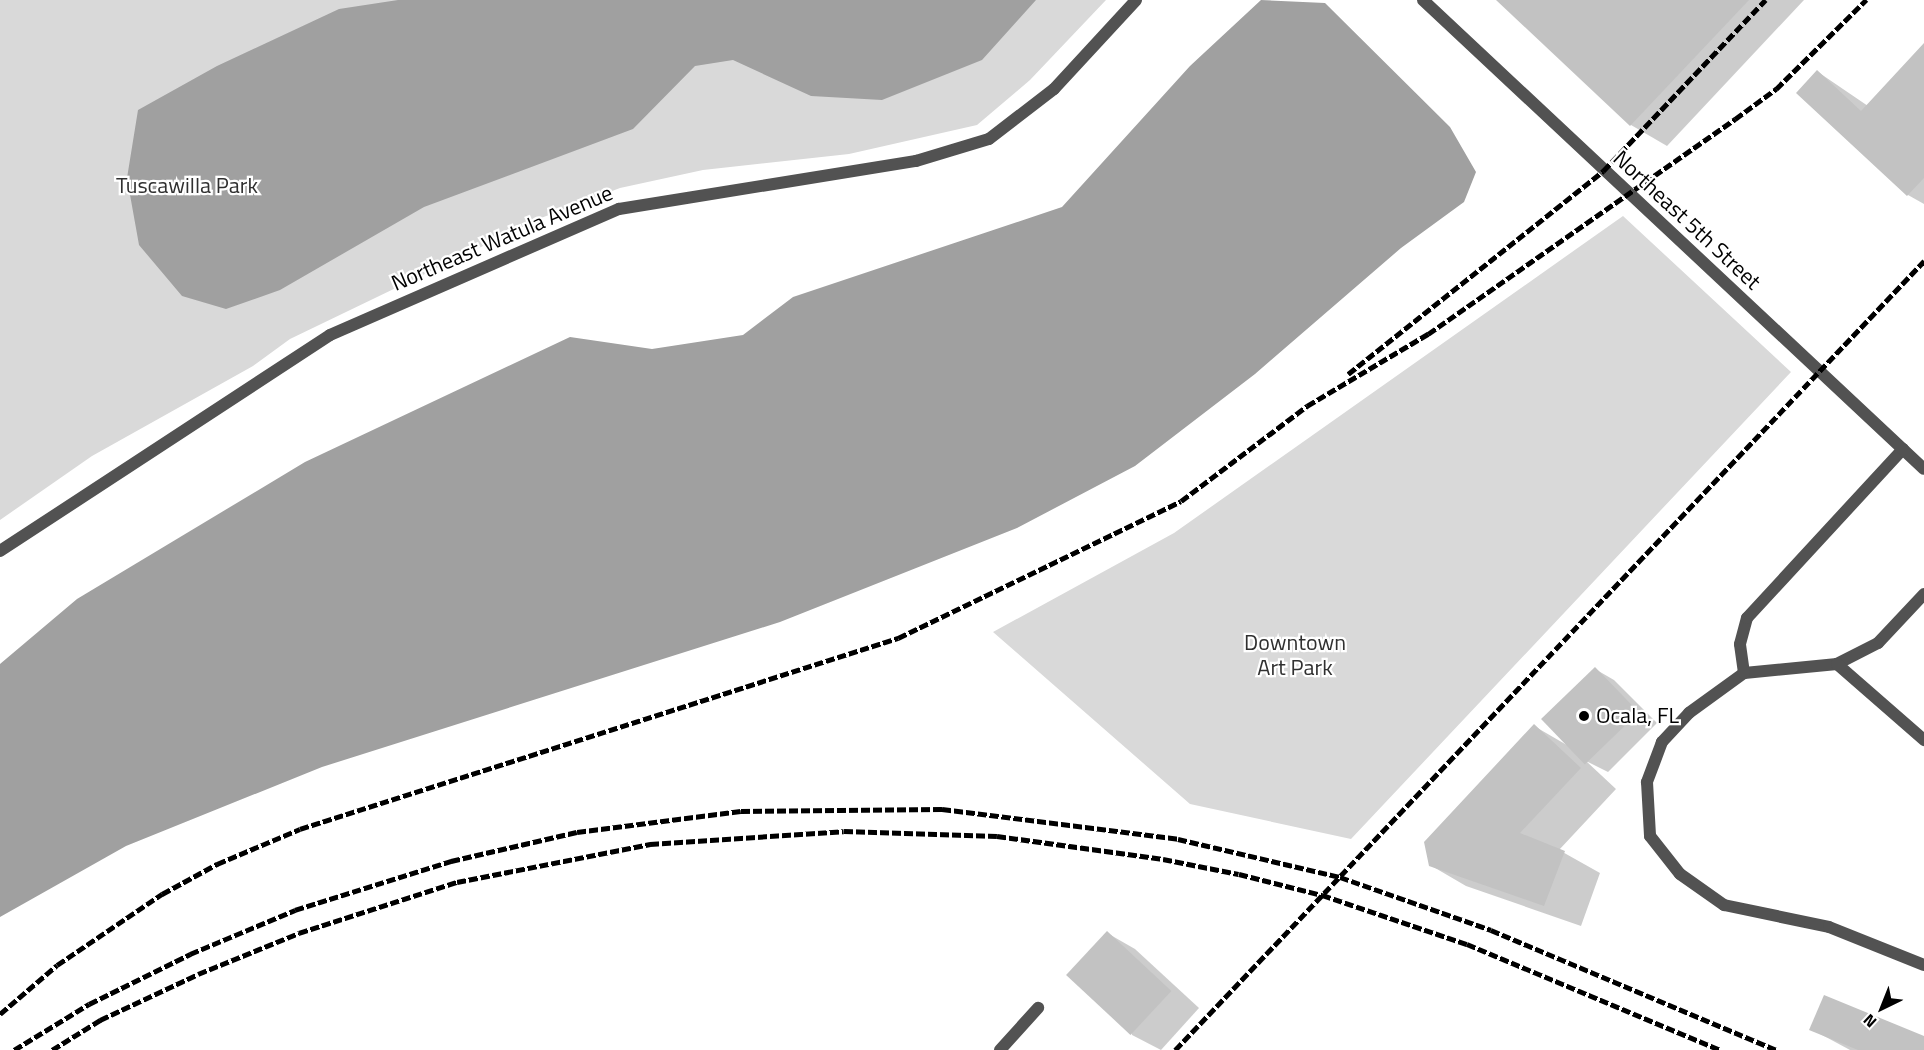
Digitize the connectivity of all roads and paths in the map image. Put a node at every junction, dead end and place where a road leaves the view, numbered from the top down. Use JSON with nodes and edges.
{"nodes":[{"id":1,"x":1136,"y":0,"type":"edge"},
{"id":2,"x":1423,"y":0,"type":"edge"},
{"id":3,"x":1903,"y":449,"type":"junction"},
{"id":4,"x":1924,"y":468,"type":"edge"},
{"id":5,"x":0,"y":550,"type":"edge"},
{"id":6,"x":1924,"y":594,"type":"edge"},
{"id":7,"x":1837,"y":664,"type":"junction"},
{"id":8,"x":1744,"y":673,"type":"junction"},
{"id":9,"x":1924,"y":740,"type":"edge"},
{"id":10,"x":1924,"y":965,"type":"edge"},
{"id":11,"x":1038,"y":1008,"type":"dead end"},
{"id":12,"x":1000,"y":1050,"type":"edge"}],
"edges":[{"from":1,"to":5,"type":"street","name":"Northeast Watula Avenue"},
{"from":2,"to":3,"type":"street","name":"Northeast 5th Street"},
{"from":3,"to":4,"type":"street","name":"Northeast 5th Street"},
{"from":3,"to":8,"type":"street"},
{"from":6,"to":7,"type":"street"},
{"from":7,"to":8,"type":"street"},
{"from":7,"to":9,"type":"street"},
{"from":8,"to":10,"type":"street"},
{"from":11,"to":12,"type":"street"}]}
